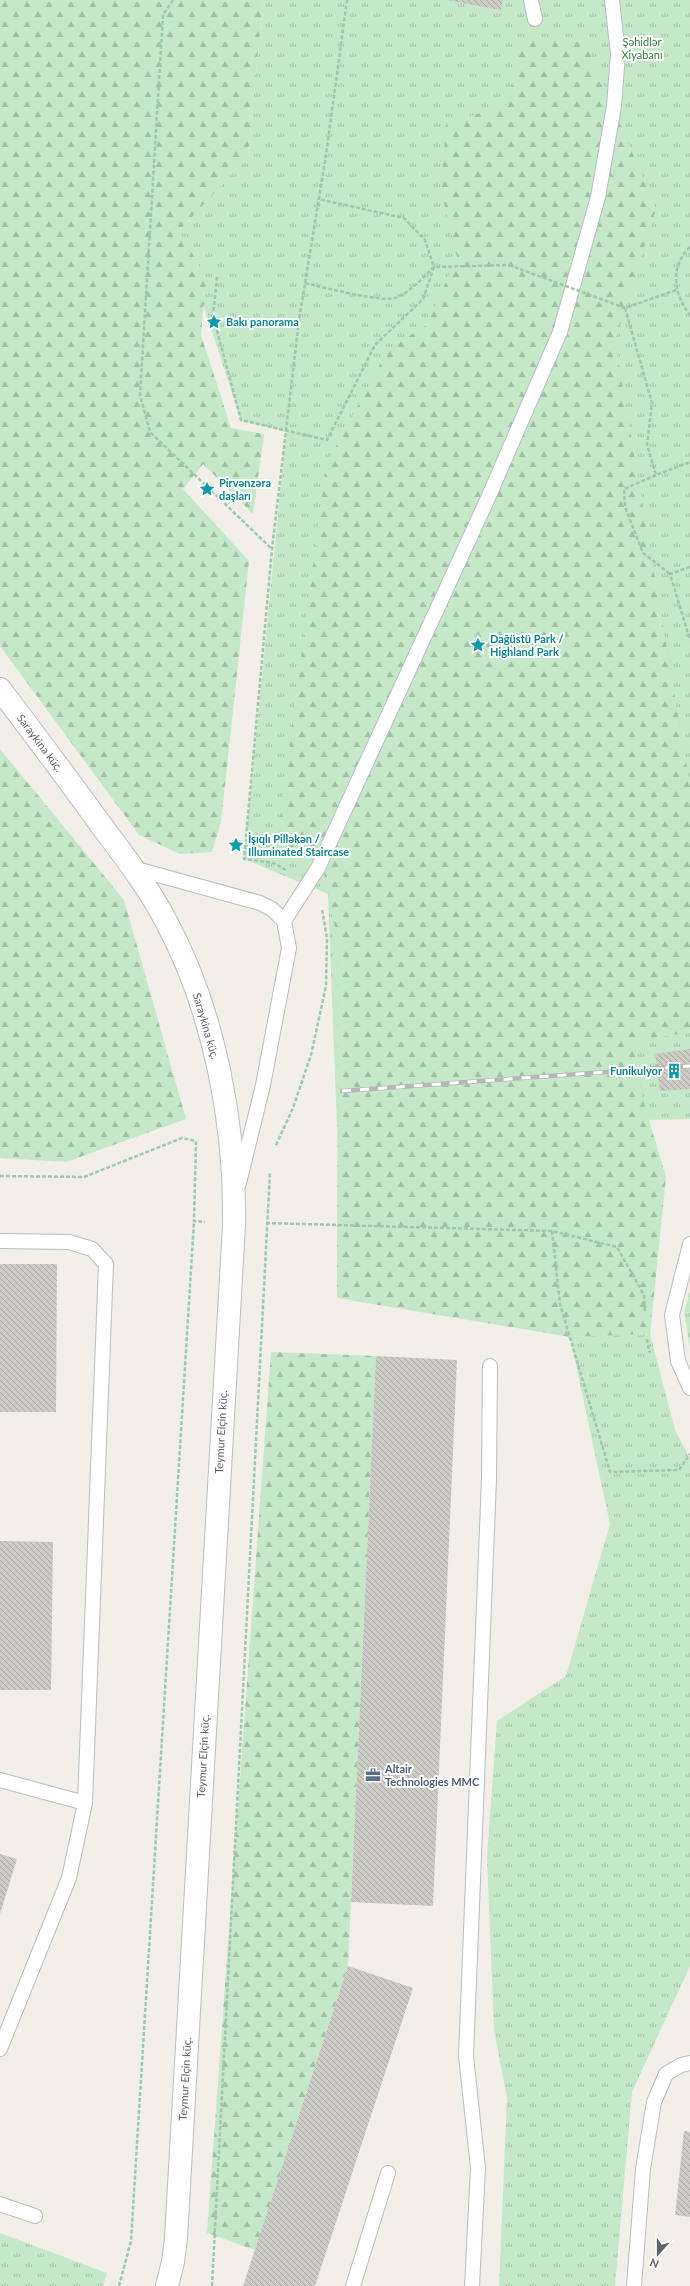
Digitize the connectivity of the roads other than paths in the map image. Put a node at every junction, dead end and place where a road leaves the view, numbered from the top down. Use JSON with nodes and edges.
{"nodes":[{"id":1,"x":531,"y":0,"type":"edge"},
{"id":2,"x":612,"y":0,"type":"edge"},
{"id":3,"x":535,"y":19,"type":"dead end"},
{"id":4,"x":0,"y":689,"type":"edge"},
{"id":5,"x":133,"y":868,"type":"junction"},
{"id":6,"x":284,"y":921,"type":"junction"},
{"id":7,"x":234,"y":1199,"type":"junction"},
{"id":8,"x":234,"y":1225,"type":"joint"},
{"id":9,"x":0,"y":1241,"type":"edge"},
{"id":10,"x":690,"y":1244,"type":"edge"},
{"id":11,"x":490,"y":1366,"type":"dead end"},
{"id":12,"x":690,"y":1388,"type":"edge"},
{"id":13,"x":0,"y":1780,"type":"edge"},
{"id":14,"x":85,"y":1803,"type":"junction"},
{"id":15,"x":0,"y":2049,"type":"edge"},
{"id":16,"x":690,"y":2063,"type":"edge"},
{"id":17,"x":388,"y":2173,"type":"dead end"},
{"id":18,"x":0,"y":2204,"type":"edge"},
{"id":19,"x":35,"y":2216,"type":"dead end"},
{"id":20,"x":167,"y":2286,"type":"edge"},
{"id":21,"x":353,"y":2286,"type":"edge"},
{"id":22,"x":472,"y":2286,"type":"edge"},
{"id":23,"x":634,"y":2286,"type":"edge"}],
"edges":[{"from":1,"to":3,"type":"lane"},
{"from":2,"to":6,"type":"lane"},
{"from":4,"to":5,"type":"street","name":"Saraykina küç."},
{"from":5,"to":6,"type":"lane"},
{"from":5,"to":7,"type":"street","name":"Saraykina küç."},
{"from":6,"to":7,"type":"lane"},
{"from":7,"to":8,"type":"street","name":"Saraykina küç."},
{"from":8,"to":20,"type":"street","name":"Teymur Elçin küç."},
{"from":9,"to":14,"type":"lane"},
{"from":10,"to":12,"type":"lane"},
{"from":11,"to":22,"type":"lane"},
{"from":13,"to":14,"type":"lane"},
{"from":14,"to":15,"type":"lane"},
{"from":16,"to":23,"type":"lane"},
{"from":17,"to":21,"type":"lane"},
{"from":18,"to":19,"type":"lane"}]}
